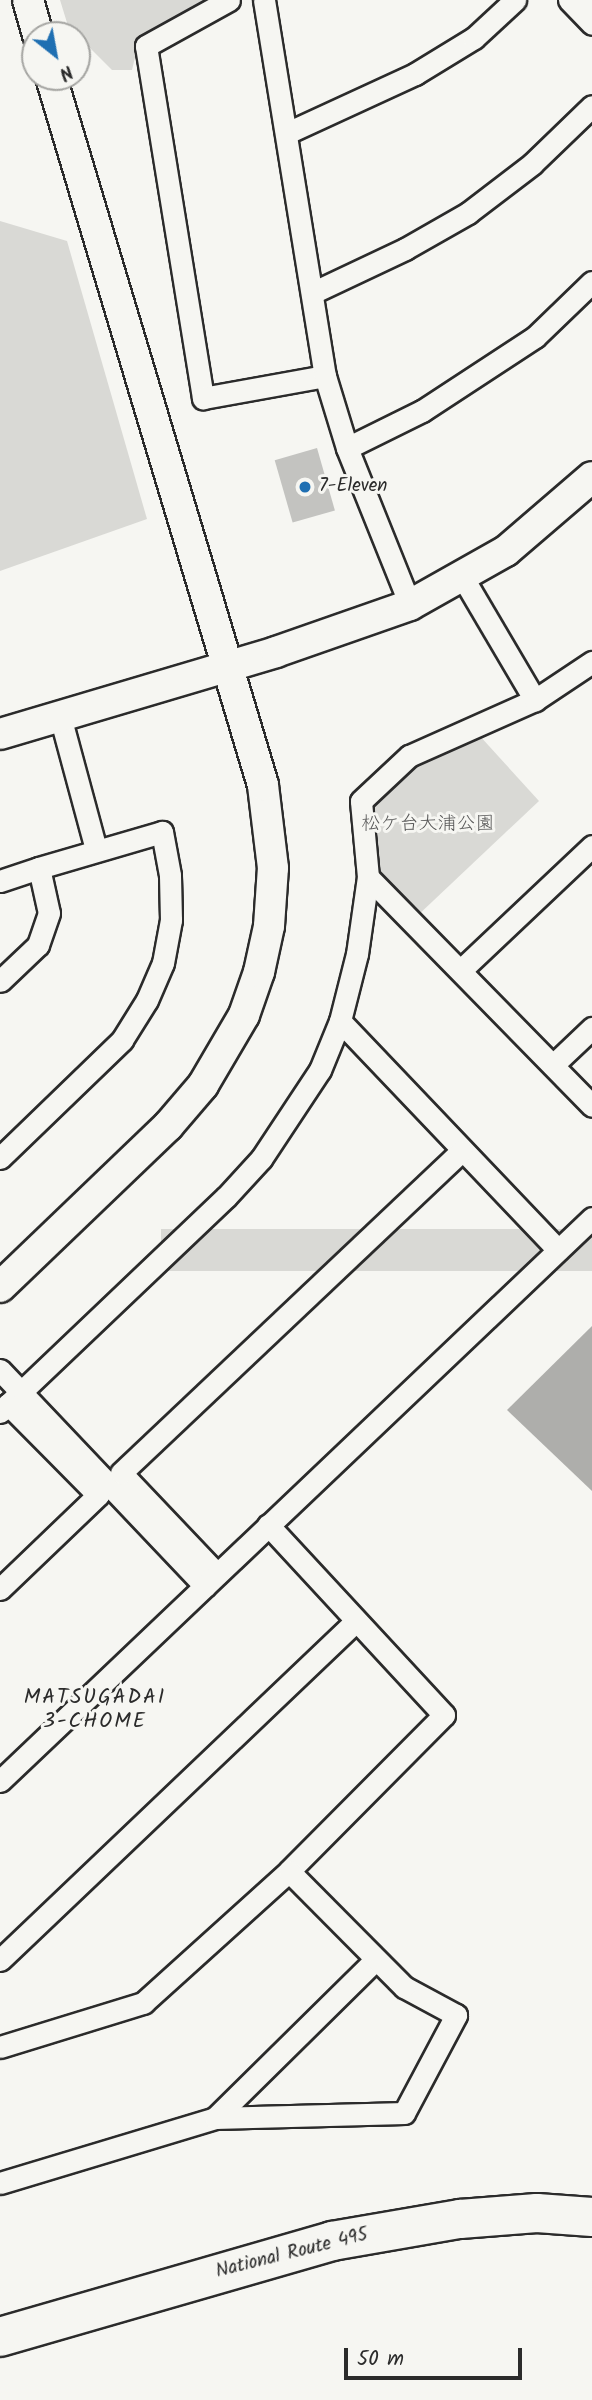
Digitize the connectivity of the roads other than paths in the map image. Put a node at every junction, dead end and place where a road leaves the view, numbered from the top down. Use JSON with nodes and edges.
{"nodes":[{"id":1,"x":28,"y":0,"type":"edge"},
{"id":2,"x":229,"y":0,"type":"edge"},
{"id":3,"x":264,"y":0,"type":"edge"},
{"id":4,"x":515,"y":0,"type":"edge"},
{"id":5,"x":569,"y":0,"type":"edge"},
{"id":6,"x":34,"y":21,"type":"edge"},
{"id":7,"x":592,"y":24,"type":"edge"},
{"id":8,"x":55,"y":91,"type":"edge"},
{"id":9,"x":592,"y":106,"type":"edge"},
{"id":10,"x":287,"y":133,"type":"junction"},
{"id":11,"x":592,"y":282,"type":"edge"},
{"id":12,"x":312,"y":293,"type":"junction"},
{"id":13,"x":325,"y":376,"type":"junction"},
{"id":14,"x":347,"y":448,"type":"junction"},
{"id":15,"x":592,"y":478,"type":"edge"},
{"id":16,"x":463,"y":579,"type":"junction"},
{"id":17,"x":410,"y":605,"type":"junction"},
{"id":18,"x":592,"y":662,"type":"edge"},
{"id":19,"x":228,"y":667,"type":"junction"},
{"id":20,"x":535,"y":700,"type":"junction"},
{"id":21,"x":60,"y":716,"type":"junction"},
{"id":22,"x":0,"y":732,"type":"edge"},
{"id":23,"x":592,"y":846,"type":"edge"},
{"id":24,"x":96,"y":849,"type":"junction"},
{"id":25,"x":39,"y":868,"type":"junction"},
{"id":26,"x":368,"y":877,"type":"junction"},
{"id":27,"x":0,"y":881,"type":"edge"},
{"id":28,"x":462,"y":969,"type":"junction"},
{"id":29,"x":0,"y":981,"type":"edge"},
{"id":30,"x":340,"y":1021,"type":"junction"},
{"id":31,"x":592,"y":1028,"type":"edge"},
{"id":32,"x":553,"y":1065,"type":"junction"},
{"id":33,"x":592,"y":1106,"type":"edge"},
{"id":34,"x":461,"y":1151,"type":"junction"},
{"id":35,"x":0,"y":1158,"type":"edge"},
{"id":36,"x":592,"y":1218,"type":"edge"},
{"id":37,"x":558,"y":1250,"type":"junction"},
{"id":38,"x":0,"y":1287,"type":"edge"},
{"id":39,"x":0,"y":1370,"type":"edge"},
{"id":40,"x":10,"y":1402,"type":"edge"},
{"id":41,"x":268,"y":1525,"type":"junction"},
{"id":42,"x":211,"y":1580,"type":"junction"},
{"id":43,"x":0,"y":1590,"type":"edge"},
{"id":44,"x":356,"y":1621,"type":"junction"},
{"id":45,"x":0,"y":1781,"type":"edge"},
{"id":46,"x":289,"y":1871,"type":"junction"},
{"id":47,"x":376,"y":1959,"type":"junction"},
{"id":48,"x":0,"y":1960,"type":"edge"},
{"id":49,"x":0,"y":2047,"type":"edge"},
{"id":50,"x":215,"y":2118,"type":"junction"},
{"id":51,"x":0,"y":2183,"type":"edge"},
{"id":52,"x":592,"y":2217,"type":"edge"},
{"id":53,"x":0,"y":2337,"type":"edge"}],
"edges":[{"from":1,"to":6,"type":"street"},
{"from":2,"to":13,"type":"street"},
{"from":3,"to":10,"type":"street"},
{"from":4,"to":10,"type":"street"},
{"from":5,"to":7,"type":"street"},
{"from":8,"to":19,"type":"street"},
{"from":9,"to":12,"type":"street"},
{"from":10,"to":12,"type":"street"},
{"from":11,"to":14,"type":"street"},
{"from":12,"to":13,"type":"street"},
{"from":13,"to":14,"type":"street"},
{"from":14,"to":17,"type":"street"},
{"from":15,"to":16,"type":"street"},
{"from":16,"to":17,"type":"street"},
{"from":16,"to":20,"type":"street"},
{"from":17,"to":19,"type":"street"},
{"from":18,"to":20,"type":"street"},
{"from":19,"to":21,"type":"street"},
{"from":19,"to":38,"type":"street"},
{"from":20,"to":26,"type":"street"},
{"from":21,"to":22,"type":"street"},
{"from":21,"to":24,"type":"street"},
{"from":23,"to":28,"type":"street"},
{"from":24,"to":25,"type":"street"},
{"from":24,"to":35,"type":"street"},
{"from":25,"to":27,"type":"street"},
{"from":25,"to":29,"type":"street"},
{"from":26,"to":28,"type":"street"},
{"from":26,"to":30,"type":"street"},
{"from":28,"to":32,"type":"street"},
{"from":30,"to":34,"type":"street"},
{"from":30,"to":40,"type":"street"},
{"from":31,"to":32,"type":"street"},
{"from":32,"to":33,"type":"street"},
{"from":34,"to":37,"type":"street"},
{"from":34,"to":42,"type":"street"},
{"from":36,"to":37,"type":"street"},
{"from":37,"to":41,"type":"street"},
{"from":39,"to":40,"type":"street"},
{"from":40,"to":42,"type":"street"},
{"from":40,"to":43,"type":"street"},
{"from":41,"to":42,"type":"street"},
{"from":41,"to":44,"type":"street"},
{"from":42,"to":45,"type":"street"},
{"from":44,"to":46,"type":"street"},
{"from":44,"to":48,"type":"street"},
{"from":46,"to":47,"type":"street"},
{"from":46,"to":49,"type":"street"},
{"from":47,"to":50,"type":"street"},
{"from":47,"to":50,"type":"street"},
{"from":50,"to":51,"type":"street"},
{"from":52,"to":53,"type":"highway","name":"National Route 495"}]}
